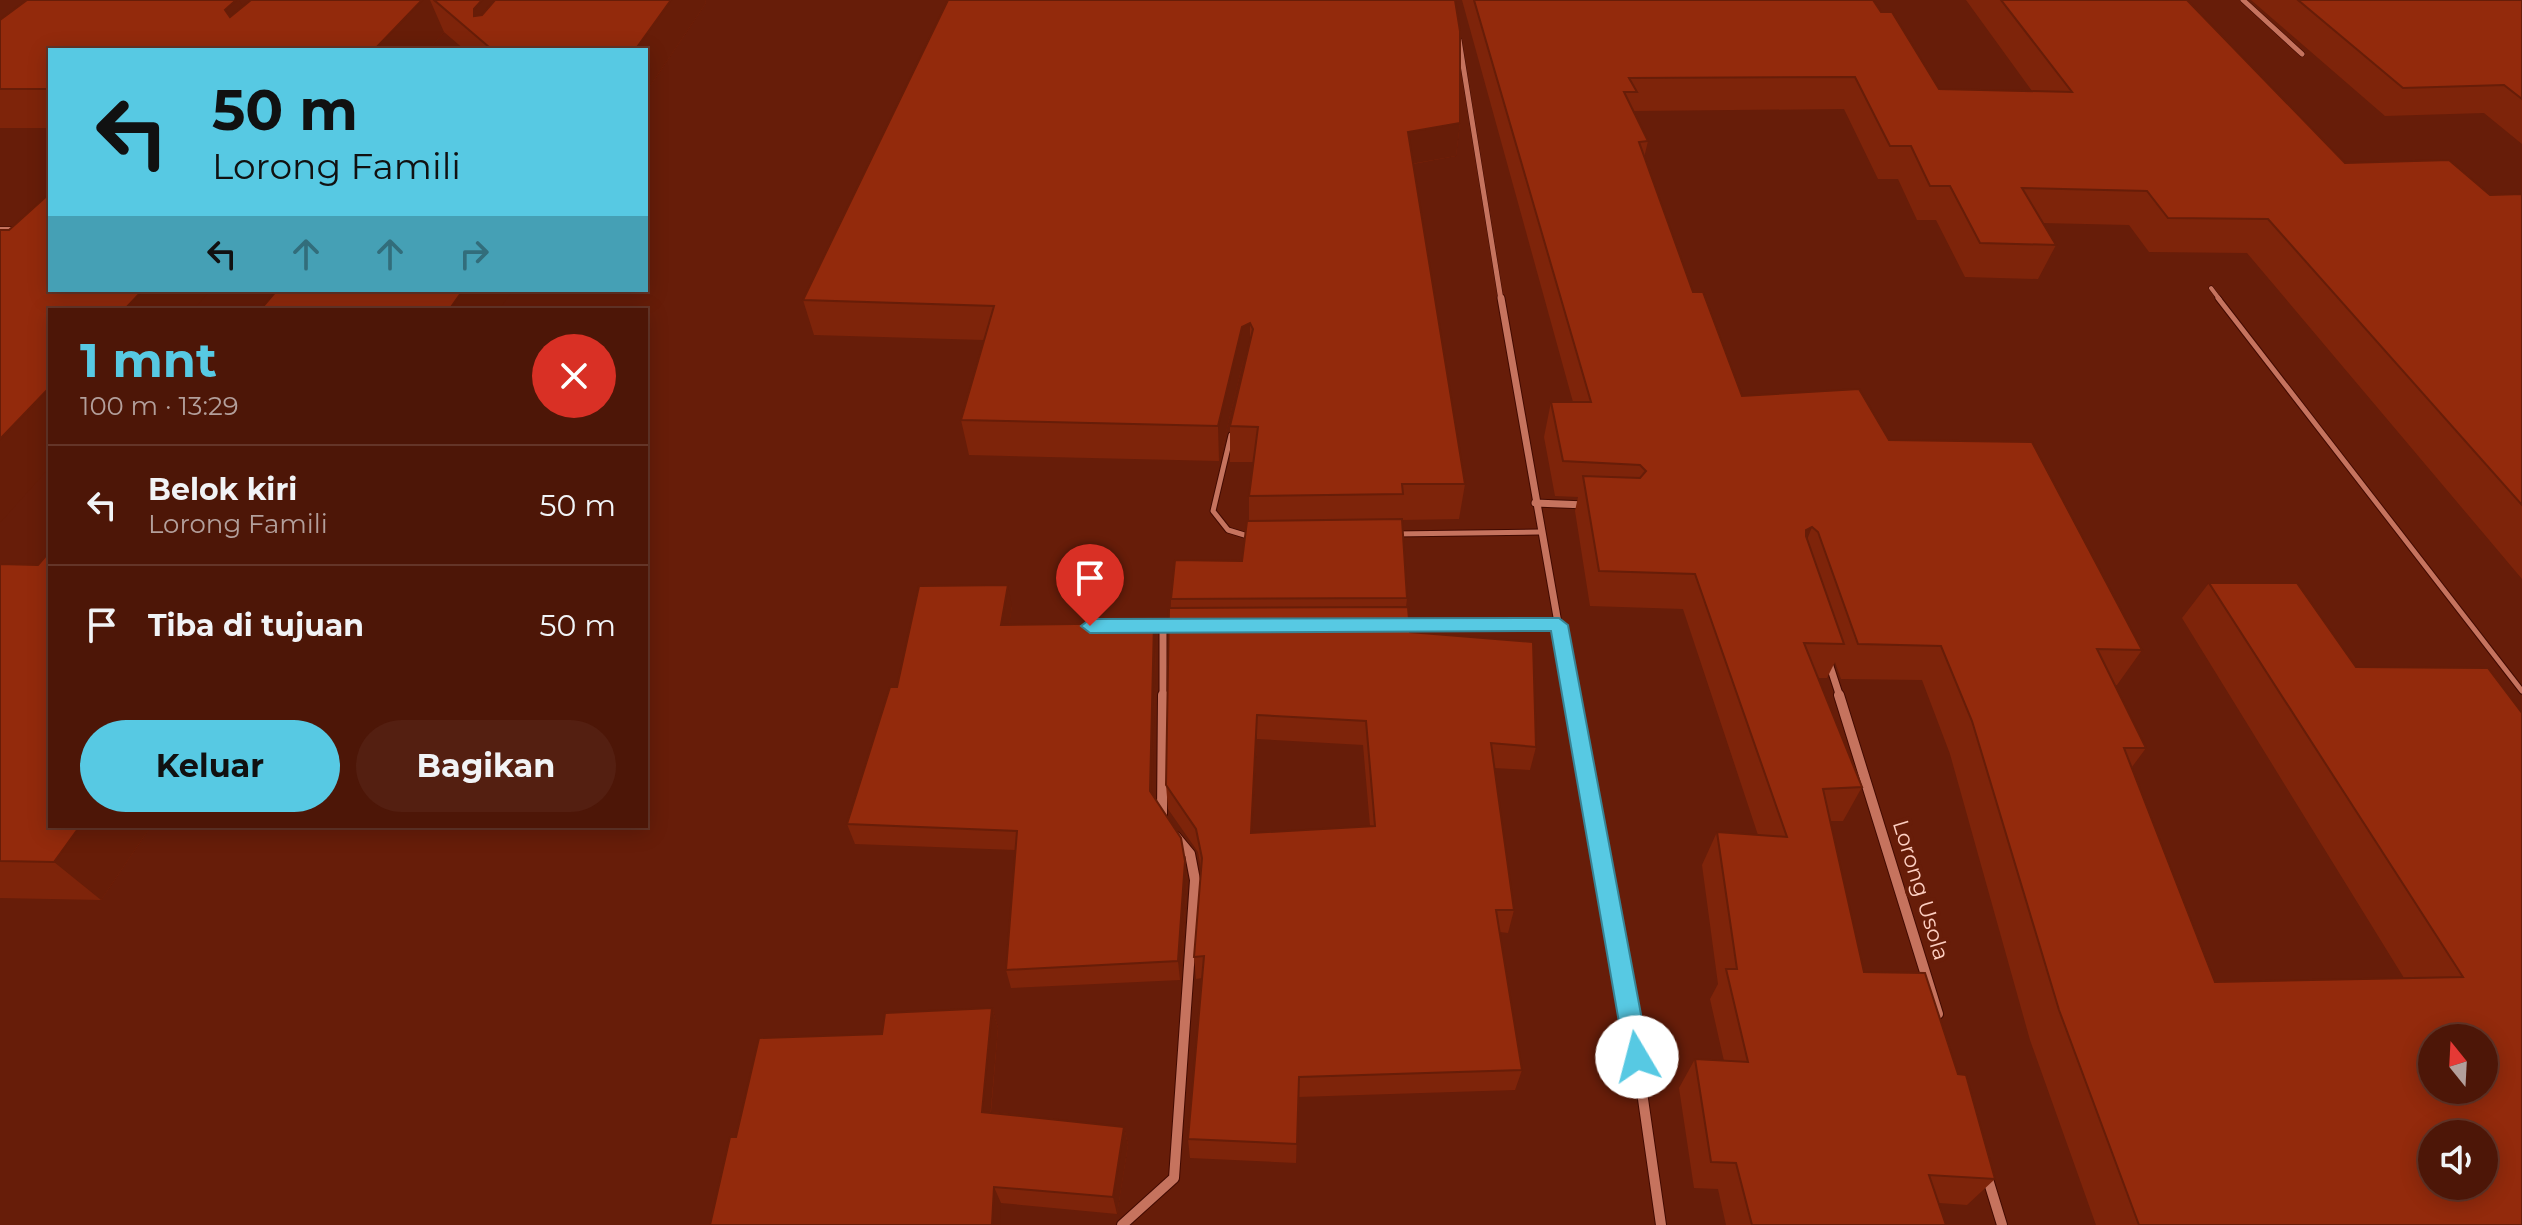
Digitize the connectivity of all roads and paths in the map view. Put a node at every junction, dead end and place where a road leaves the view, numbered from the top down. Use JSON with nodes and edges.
{"nodes":[{"id":1,"x":2243,"y":0,"type":"edge"},
{"id":2,"x":1457,"y":31,"type":"edge"},
{"id":3,"x":2302,"y":54,"type":"dead end"},
{"id":4,"x":0,"y":229,"type":"edge"},
{"id":5,"x":25,"y":229,"type":"edge"},
{"id":6,"x":2211,"y":288,"type":"dead end"},
{"id":7,"x":1234,"y":422,"type":"edge"},
{"id":8,"x":1535,"y":503,"type":"junction"},
{"id":9,"x":1598,"y":506,"type":"edge"},
{"id":10,"x":1539,"y":532,"type":"junction"},
{"id":11,"x":1381,"y":534,"type":"edge"},
{"id":12,"x":1256,"y":537,"type":"edge"},
{"id":13,"x":1559,"y":625,"type":"junction"},
{"id":14,"x":1385,"y":626,"type":"edge"},
{"id":15,"x":1148,"y":628,"type":"edge"},
{"id":16,"x":1163,"y":628,"type":"junction"},
{"id":17,"x":1179,"y":628,"type":"edge"},
{"id":18,"x":1822,"y":642,"type":"edge"},
{"id":19,"x":2522,"y":691,"type":"edge"},
{"id":20,"x":1943,"y":1030,"type":"edge"},
{"id":21,"x":1984,"y":1165,"type":"edge"},
{"id":22,"x":1122,"y":1225,"type":"edge"},
{"id":23,"x":1661,"y":1225,"type":"edge"},
{"id":24,"x":2002,"y":1225,"type":"edge"}],
"edges":[{"from":1,"to":3,"type":"street"},
{"from":2,"to":8,"type":"street"},
{"from":4,"to":5,"type":"lane"},
{"from":6,"to":19,"type":"lane"},
{"from":7,"to":12,"type":"lane"},
{"from":8,"to":9,"type":"street"},
{"from":8,"to":10,"type":"street"},
{"from":10,"to":11,"type":"lane"},
{"from":10,"to":13,"type":"street"},
{"from":13,"to":14,"type":"street"},
{"from":13,"to":23,"type":"street"},
{"from":15,"to":16,"type":"street"},
{"from":16,"to":17,"type":"street"},
{"from":16,"to":22,"type":"street"},
{"from":18,"to":20,"type":"street","name":"Lorong Usola"},
{"from":21,"to":24,"type":"street"}]}
